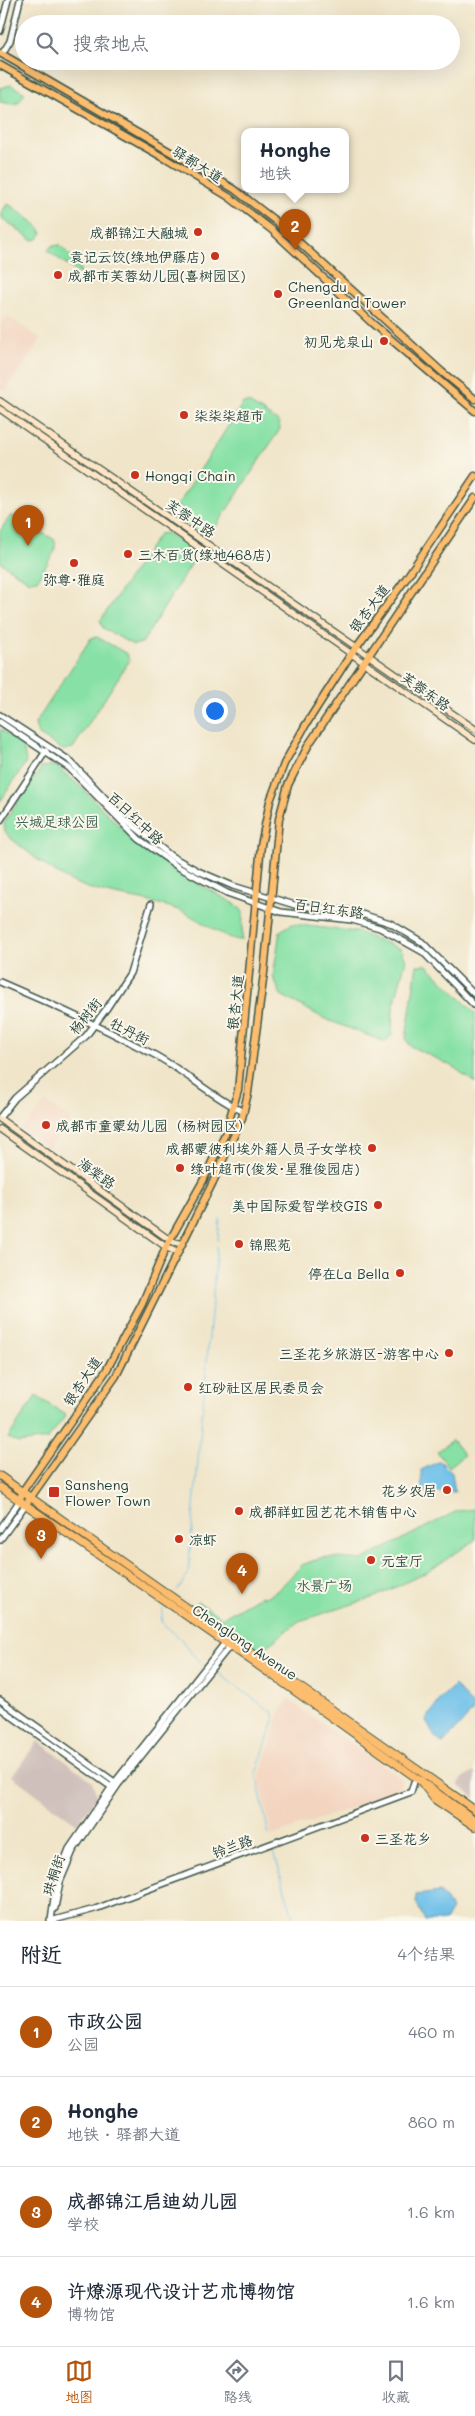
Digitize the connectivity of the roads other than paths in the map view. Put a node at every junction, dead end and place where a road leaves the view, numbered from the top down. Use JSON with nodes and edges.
{"nodes":[{"id":1,"x":8,"y":0,"type":"edge"},
{"id":2,"x":20,"y":0,"type":"edge"},
{"id":3,"x":16,"y":15,"type":"edge"},
{"id":4,"x":15,"y":20,"type":"edge"},
{"id":5,"x":0,"y":31,"type":"edge"},
{"id":6,"x":1,"y":54,"type":"edge"},
{"id":7,"x":15,"y":62,"type":"edge"},
{"id":8,"x":0,"y":65,"type":"edge"},
{"id":9,"x":29,"y":70,"type":"edge"},
{"id":10,"x":475,"y":399,"type":"edge"},
{"id":11,"x":0,"y":401,"type":"edge"},
{"id":12,"x":0,"y":409,"type":"edge"},
{"id":13,"x":475,"y":412,"type":"edge"},
{"id":14,"x":475,"y":476,"type":"edge"},
{"id":15,"x":475,"y":498,"type":"edge"},
{"id":16,"x":356,"y":646,"type":"junction"},
{"id":17,"x":351,"y":654,"type":"junction"},
{"id":18,"x":369,"y":655,"type":"junction"},
{"id":19,"x":364,"y":663,"type":"junction"},
{"id":20,"x":0,"y":715,"type":"edge"},
{"id":21,"x":0,"y":722,"type":"edge"},
{"id":22,"x":475,"y":729,"type":"edge"},
{"id":23,"x":475,"y":740,"type":"edge"},
{"id":24,"x":47,"y":750,"type":"junction"},
{"id":25,"x":0,"y":822,"type":"edge"},
{"id":26,"x":255,"y":893,"type":"junction"},
{"id":27,"x":272,"y":896,"type":"junction"},
{"id":28,"x":254,"y":903,"type":"junction"},
{"id":29,"x":151,"y":904,"type":"dead end"},
{"id":30,"x":271,"y":909,"type":"junction"},
{"id":31,"x":0,"y":982,"type":"edge"},
{"id":32,"x":475,"y":995,"type":"edge"},
{"id":33,"x":475,"y":1006,"type":"edge"},
{"id":34,"x":94,"y":1025,"type":"junction"},
{"id":35,"x":234,"y":1107,"type":"junction"},
{"id":36,"x":244,"y":1112,"type":"junction"},
{"id":37,"x":0,"y":1118,"type":"edge"},
{"id":38,"x":0,"y":1129,"type":"edge"},
{"id":39,"x":171,"y":1241,"type":"junction"},
{"id":40,"x":182,"y":1244,"type":"junction"},
{"id":41,"x":166,"y":1247,"type":"junction"},
{"id":42,"x":178,"y":1253,"type":"junction"},
{"id":43,"x":0,"y":1476,"type":"edge"},
{"id":44,"x":0,"y":1487,"type":"edge"},
{"id":45,"x":22,"y":1492,"type":"junction"},
{"id":46,"x":30,"y":1497,"type":"junction"},
{"id":47,"x":23,"y":1502,"type":"junction"},
{"id":48,"x":0,"y":1530,"type":"edge"},
{"id":49,"x":0,"y":1540,"type":"edge"},
{"id":50,"x":227,"y":1645,"type":"junction"},
{"id":51,"x":0,"y":1700,"type":"edge"},
{"id":52,"x":0,"y":1708,"type":"edge"},
{"id":53,"x":417,"y":1782,"type":"junction"},
{"id":54,"x":115,"y":1786,"type":"junction"},
{"id":55,"x":475,"y":1810,"type":"edge"},
{"id":56,"x":475,"y":1820,"type":"edge"},
{"id":57,"x":475,"y":1826,"type":"edge"},
{"id":58,"x":51,"y":1921,"type":"edge"}],
"edges":[{"from":1,"to":5,"type":"street"},
{"from":2,"to":3,"type":"street"},
{"from":4,"to":6,"type":"street"},
{"from":6,"to":7,"type":"main road","name":"驿都大道"},
{"from":8,"to":13,"type":"main road","name":"驿都大道"},
{"from":9,"to":10,"type":"main road","name":"驿都大道"},
{"from":11,"to":16,"type":"main road","name":"芙蓉中路"},
{"from":12,"to":17,"type":"main road","name":"芙蓉中路"},
{"from":14,"to":16,"type":"main road","name":"银杏大道"},
{"from":15,"to":18,"type":"main road","name":"银杏大道"},
{"from":16,"to":17,"type":"main road","name":"银杏大道"},
{"from":16,"to":18,"type":"main road","name":"芙蓉中路"},
{"from":17,"to":19,"type":"main road","name":"芙蓉中路"},
{"from":17,"to":26,"type":"main road","name":"银杏大道"},
{"from":18,"to":19,"type":"main road","name":"银杏大道"},
{"from":18,"to":22,"type":"main road","name":"芙蓉东路"},
{"from":19,"to":23,"type":"main road","name":"芙蓉东路"},
{"from":19,"to":27,"type":"main road","name":"银杏大道"},
{"from":20,"to":24,"type":"street","name":"百日红中路"},
{"from":21,"to":24,"type":"street","name":"百日红中路"},
{"from":24,"to":25,"type":"street"},
{"from":24,"to":26,"type":"street","name":"百日红中路"},
{"from":24,"to":28,"type":"street","name":"百日红中路"},
{"from":26,"to":27,"type":"street","name":"百日红中路"},
{"from":26,"to":28,"type":"main road","name":"银杏大道"},
{"from":27,"to":30,"type":"main road","name":"银杏大道"},
{"from":27,"to":32,"type":"street","name":"百日红东路"},
{"from":28,"to":30,"type":"street","name":"百日红中路"},
{"from":28,"to":35,"type":"main road","name":"银杏大道"},
{"from":29,"to":34,"type":"street","name":"杨树街"},
{"from":30,"to":33,"type":"street","name":"百日红东路"},
{"from":30,"to":36,"type":"main road","name":"银杏大道"},
{"from":31,"to":34,"type":"street","name":"牡丹街"},
{"from":34,"to":35,"type":"street","name":"牡丹街"},
{"from":34,"to":37,"type":"street","name":"杨树街"},
{"from":35,"to":36,"type":"street","name":"牡丹街"},
{"from":35,"to":39,"type":"main road","name":"银杏大道"},
{"from":36,"to":40,"type":"main road","name":"银杏大道"},
{"from":37,"to":39,"type":"main road","name":"海棠路"},
{"from":38,"to":41,"type":"main road","name":"海棠路"},
{"from":39,"to":40,"type":"main road","name":"海棠路"},
{"from":39,"to":41,"type":"main road","name":"银杏大道"},
{"from":40,"to":42,"type":"main road","name":"银杏大道"},
{"from":41,"to":42,"type":"main road","name":"海棠路"},
{"from":41,"to":45,"type":"main road","name":"银杏大道"},
{"from":42,"to":46,"type":"main road","name":"银杏大道"},
{"from":43,"to":45,"type":"highway","name":"Chenglong Avenue"},
{"from":44,"to":47,"type":"highway","name":"Chenglong Avenue"},
{"from":45,"to":46,"type":"highway","name":"Chenglong Avenue"},
{"from":45,"to":47,"type":"main road","name":"银杏大道"},
{"from":46,"to":47,"type":"main road","name":"银杏大道"},
{"from":46,"to":55,"type":"highway","name":"Chenglong Avenue"},
{"from":47,"to":48,"type":"street","name":"银杏大道"},
{"from":47,"to":49,"type":"street","name":"银杏大道"},
{"from":47,"to":50,"type":"highway","name":"Chenglong Avenue"},
{"from":50,"to":53,"type":"highway","name":"Chenglong Avenue"},
{"from":50,"to":54,"type":"street","name":"珙桐街"},
{"from":51,"to":54,"type":"street"},
{"from":52,"to":54,"type":"street"},
{"from":53,"to":56,"type":"highway","name":"Chenglong Avenue"},
{"from":53,"to":57,"type":"highway"},
{"from":53,"to":58,"type":"street","name":"铃兰路"},
{"from":54,"to":58,"type":"street","name":"珙桐街"}]}
